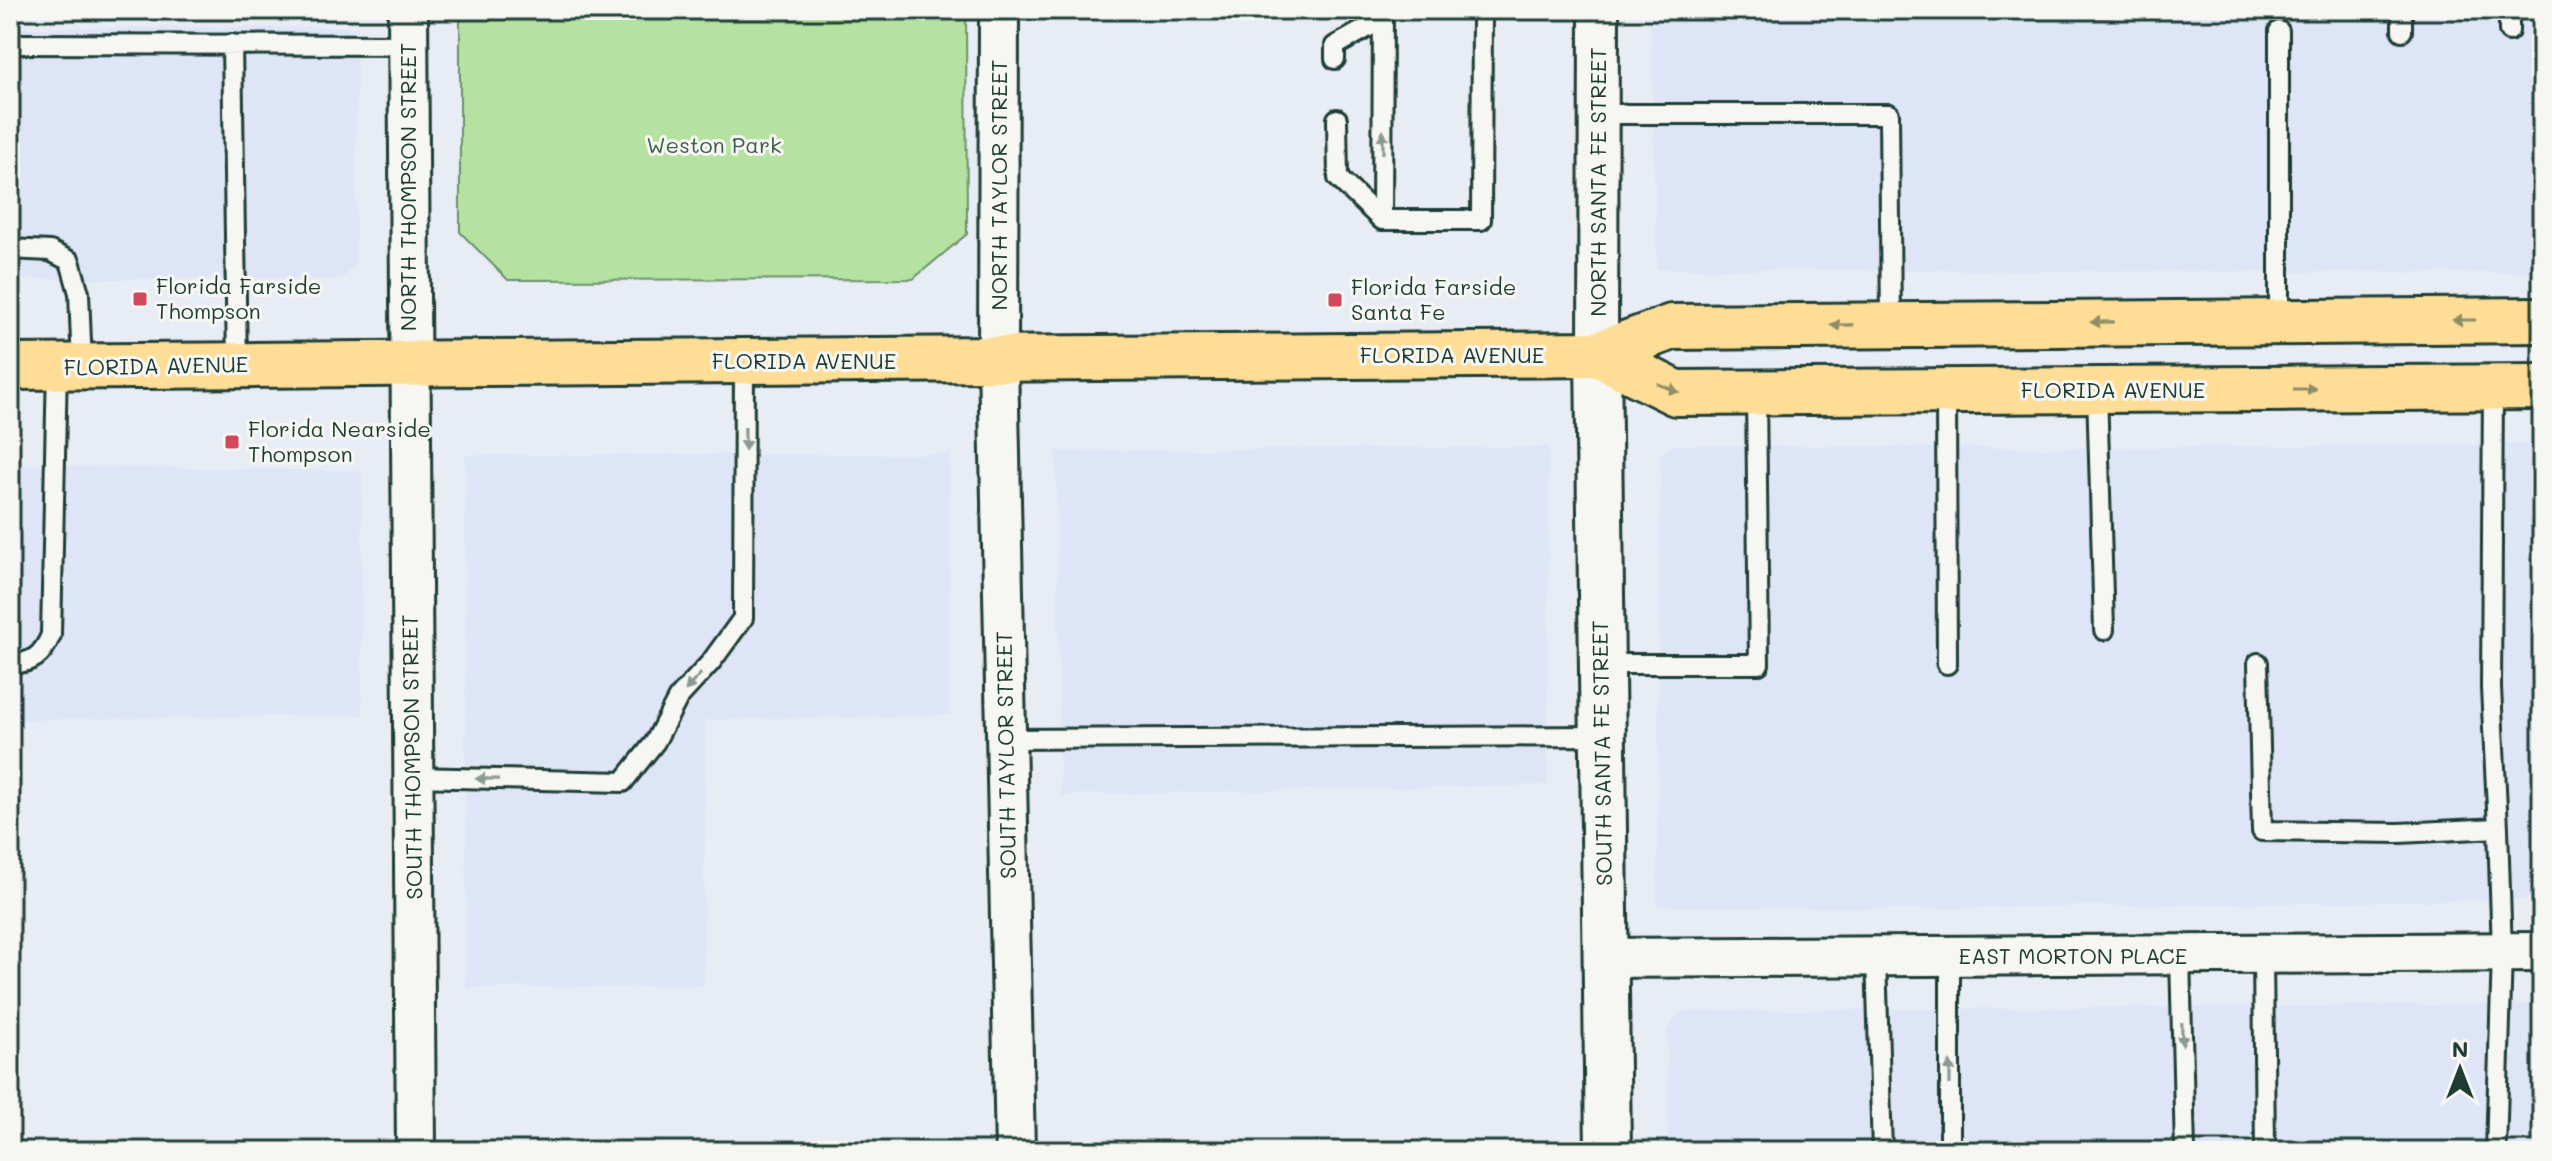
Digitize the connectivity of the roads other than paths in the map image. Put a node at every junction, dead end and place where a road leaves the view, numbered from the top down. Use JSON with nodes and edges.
{"nodes":[{"id":1,"x":999,"y":10,"type":"edge"},
{"id":2,"x":1482,"y":10,"type":"edge"},
{"id":3,"x":1599,"y":10,"type":"edge"},
{"id":4,"x":2402,"y":10,"type":"edge"},
{"id":5,"x":2509,"y":10,"type":"edge"},
{"id":6,"x":1383,"y":15,"type":"edge"},
{"id":7,"x":408,"y":28,"type":"edge"},
{"id":8,"x":2279,"y":31,"type":"dead end"},
{"id":9,"x":2402,"y":31,"type":"dead end"},
{"id":10,"x":2509,"y":31,"type":"dead end"},
{"id":11,"x":10,"y":44,"type":"edge"},
{"id":12,"x":232,"y":44,"type":"junction"},
{"id":13,"x":1335,"y":59,"type":"dead end"},
{"id":14,"x":1599,"y":114,"type":"junction"},
{"id":15,"x":1337,"y":119,"type":"dead end"},
{"id":16,"x":1382,"y":220,"type":"junction"},
{"id":17,"x":10,"y":249,"type":"edge"},
{"id":18,"x":2542,"y":320,"type":"edge"},
{"id":19,"x":2279,"y":321,"type":"junction"},
{"id":20,"x":1891,"y":325,"type":"junction"},
{"id":21,"x":1598,"y":354,"type":"junction"},
{"id":22,"x":998,"y":360,"type":"junction"},
{"id":23,"x":744,"y":361,"type":"junction"},
{"id":24,"x":408,"y":363,"type":"junction"},
{"id":25,"x":237,"y":365,"type":"junction"},
{"id":26,"x":70,"y":366,"type":"junction"},
{"id":27,"x":10,"y":367,"type":"edge"},
{"id":28,"x":2542,"y":387,"type":"edge"},
{"id":29,"x":2493,"y":388,"type":"junction"},
{"id":30,"x":2097,"y":390,"type":"junction"},
{"id":31,"x":1946,"y":391,"type":"junction"},
{"id":32,"x":1756,"y":392,"type":"junction"},
{"id":33,"x":2104,"y":630,"type":"dead end"},
{"id":34,"x":2258,"y":663,"type":"dead end"},
{"id":35,"x":10,"y":664,"type":"edge"},
{"id":36,"x":1600,"y":664,"type":"junction"},
{"id":37,"x":1947,"y":664,"type":"dead end"},
{"id":38,"x":1601,"y":736,"type":"junction"},
{"id":39,"x":1006,"y":739,"type":"junction"},
{"id":40,"x":413,"y":777,"type":"junction"},
{"id":41,"x":2498,"y":828,"type":"junction"},
{"id":42,"x":2542,"y":952,"type":"edge"},
{"id":43,"x":2502,"y":953,"type":"junction"},
{"id":44,"x":2263,"y":955,"type":"junction"},
{"id":45,"x":1950,"y":956,"type":"junction"},
{"id":46,"x":2180,"y":956,"type":"junction"},
{"id":47,"x":1876,"y":957,"type":"junction"},
{"id":48,"x":1604,"y":958,"type":"junction"},
{"id":49,"x":416,"y":1151,"type":"edge"},
{"id":50,"x":1015,"y":1151,"type":"edge"},
{"id":51,"x":1608,"y":1151,"type":"edge"},
{"id":52,"x":1882,"y":1151,"type":"edge"},
{"id":53,"x":1950,"y":1151,"type":"edge"},
{"id":54,"x":2185,"y":1151,"type":"edge"},
{"id":55,"x":2265,"y":1151,"type":"edge"},
{"id":56,"x":2496,"y":1151,"type":"edge"}],
"edges":[{"from":1,"to":22,"type":"street","name":"NORTH TAYLOR STREET"},
{"from":2,"to":16,"type":"lane"},
{"from":3,"to":14,"type":"street","name":"NORTH SANTA FE STREET"},
{"from":4,"to":9,"type":"lane"},
{"from":5,"to":10,"type":"lane"},
{"from":6,"to":13,"type":"lane"},
{"from":16,"to":6,"type":"lane","one_way":true},
{"from":7,"to":12,"type":"lane"},
{"from":7,"to":24,"type":"street","name":"NORTH THOMPSON STREET"},
{"from":8,"to":19,"type":"lane"},
{"from":11,"to":12,"type":"lane"},
{"from":12,"to":25,"type":"lane"},
{"from":14,"to":20,"type":"lane"},
{"from":14,"to":21,"type":"street","name":"NORTH SANTA FE STREET"},
{"from":15,"to":16,"type":"lane"},
{"from":17,"to":26,"type":"lane"},
{"from":18,"to":19,"type":"main road","name":"FLORIDA AVENUE","one_way":true},
{"from":19,"to":20,"type":"main road","name":"FLORIDA AVENUE","one_way":true},
{"from":20,"to":21,"type":"main road","name":"FLORIDA AVENUE","one_way":true},
{"from":21,"to":22,"type":"main road","name":"FLORIDA AVENUE"},
{"from":21,"to":32,"type":"main road","name":"FLORIDA AVENUE","one_way":true},
{"from":21,"to":36,"type":"street","name":"SOUTH SANTA FE STREET"},
{"from":22,"to":23,"type":"main road","name":"FLORIDA AVENUE"},
{"from":22,"to":39,"type":"street","name":"SOUTH TAYLOR STREET"},
{"from":23,"to":24,"type":"main road","name":"FLORIDA AVENUE"},
{"from":23,"to":40,"type":"lane","one_way":true},
{"from":24,"to":25,"type":"main road","name":"FLORIDA AVENUE"},
{"from":24,"to":40,"type":"street","name":"SOUTH THOMPSON STREET"},
{"from":25,"to":26,"type":"main road","name":"FLORIDA AVENUE"},
{"from":26,"to":27,"type":"main road","name":"FLORIDA AVENUE"},
{"from":26,"to":35,"type":"lane"},
{"from":28,"to":29,"type":"main road","name":"FLORIDA AVENUE"},
{"from":30,"to":29,"type":"main road","name":"FLORIDA AVENUE","one_way":true},
{"from":29,"to":41,"type":"lane"},
{"from":30,"to":31,"type":"main road","name":"FLORIDA AVENUE"},
{"from":30,"to":33,"type":"lane"},
{"from":31,"to":32,"type":"main road","name":"FLORIDA AVENUE"},
{"from":31,"to":37,"type":"lane"},
{"from":32,"to":36,"type":"lane"},
{"from":34,"to":41,"type":"lane"},
{"from":36,"to":38,"type":"street","name":"SOUTH SANTA FE STREET"},
{"from":38,"to":39,"type":"lane"},
{"from":38,"to":48,"type":"street","name":"SOUTH SANTA FE STREET"},
{"from":39,"to":50,"type":"street","name":"SOUTH TAYLOR STREET"},
{"from":40,"to":49,"type":"street","name":"SOUTH THOMPSON STREET"},
{"from":41,"to":43,"type":"lane"},
{"from":42,"to":43,"type":"street","name":"EAST MORTON PLACE"},
{"from":43,"to":44,"type":"street","name":"EAST MORTON PLACE"},
{"from":43,"to":56,"type":"lane"},
{"from":44,"to":46,"type":"street","name":"EAST MORTON PLACE"},
{"from":44,"to":55,"type":"lane"},
{"from":45,"to":46,"type":"street","name":"EAST MORTON PLACE"},
{"from":45,"to":47,"type":"street","name":"EAST MORTON PLACE"},
{"from":53,"to":45,"type":"lane","one_way":true},
{"from":46,"to":54,"type":"lane","one_way":true},
{"from":47,"to":48,"type":"street","name":"EAST MORTON PLACE"},
{"from":47,"to":52,"type":"lane"},
{"from":48,"to":51,"type":"street","name":"SOUTH SANTA FE STREET"}]}
